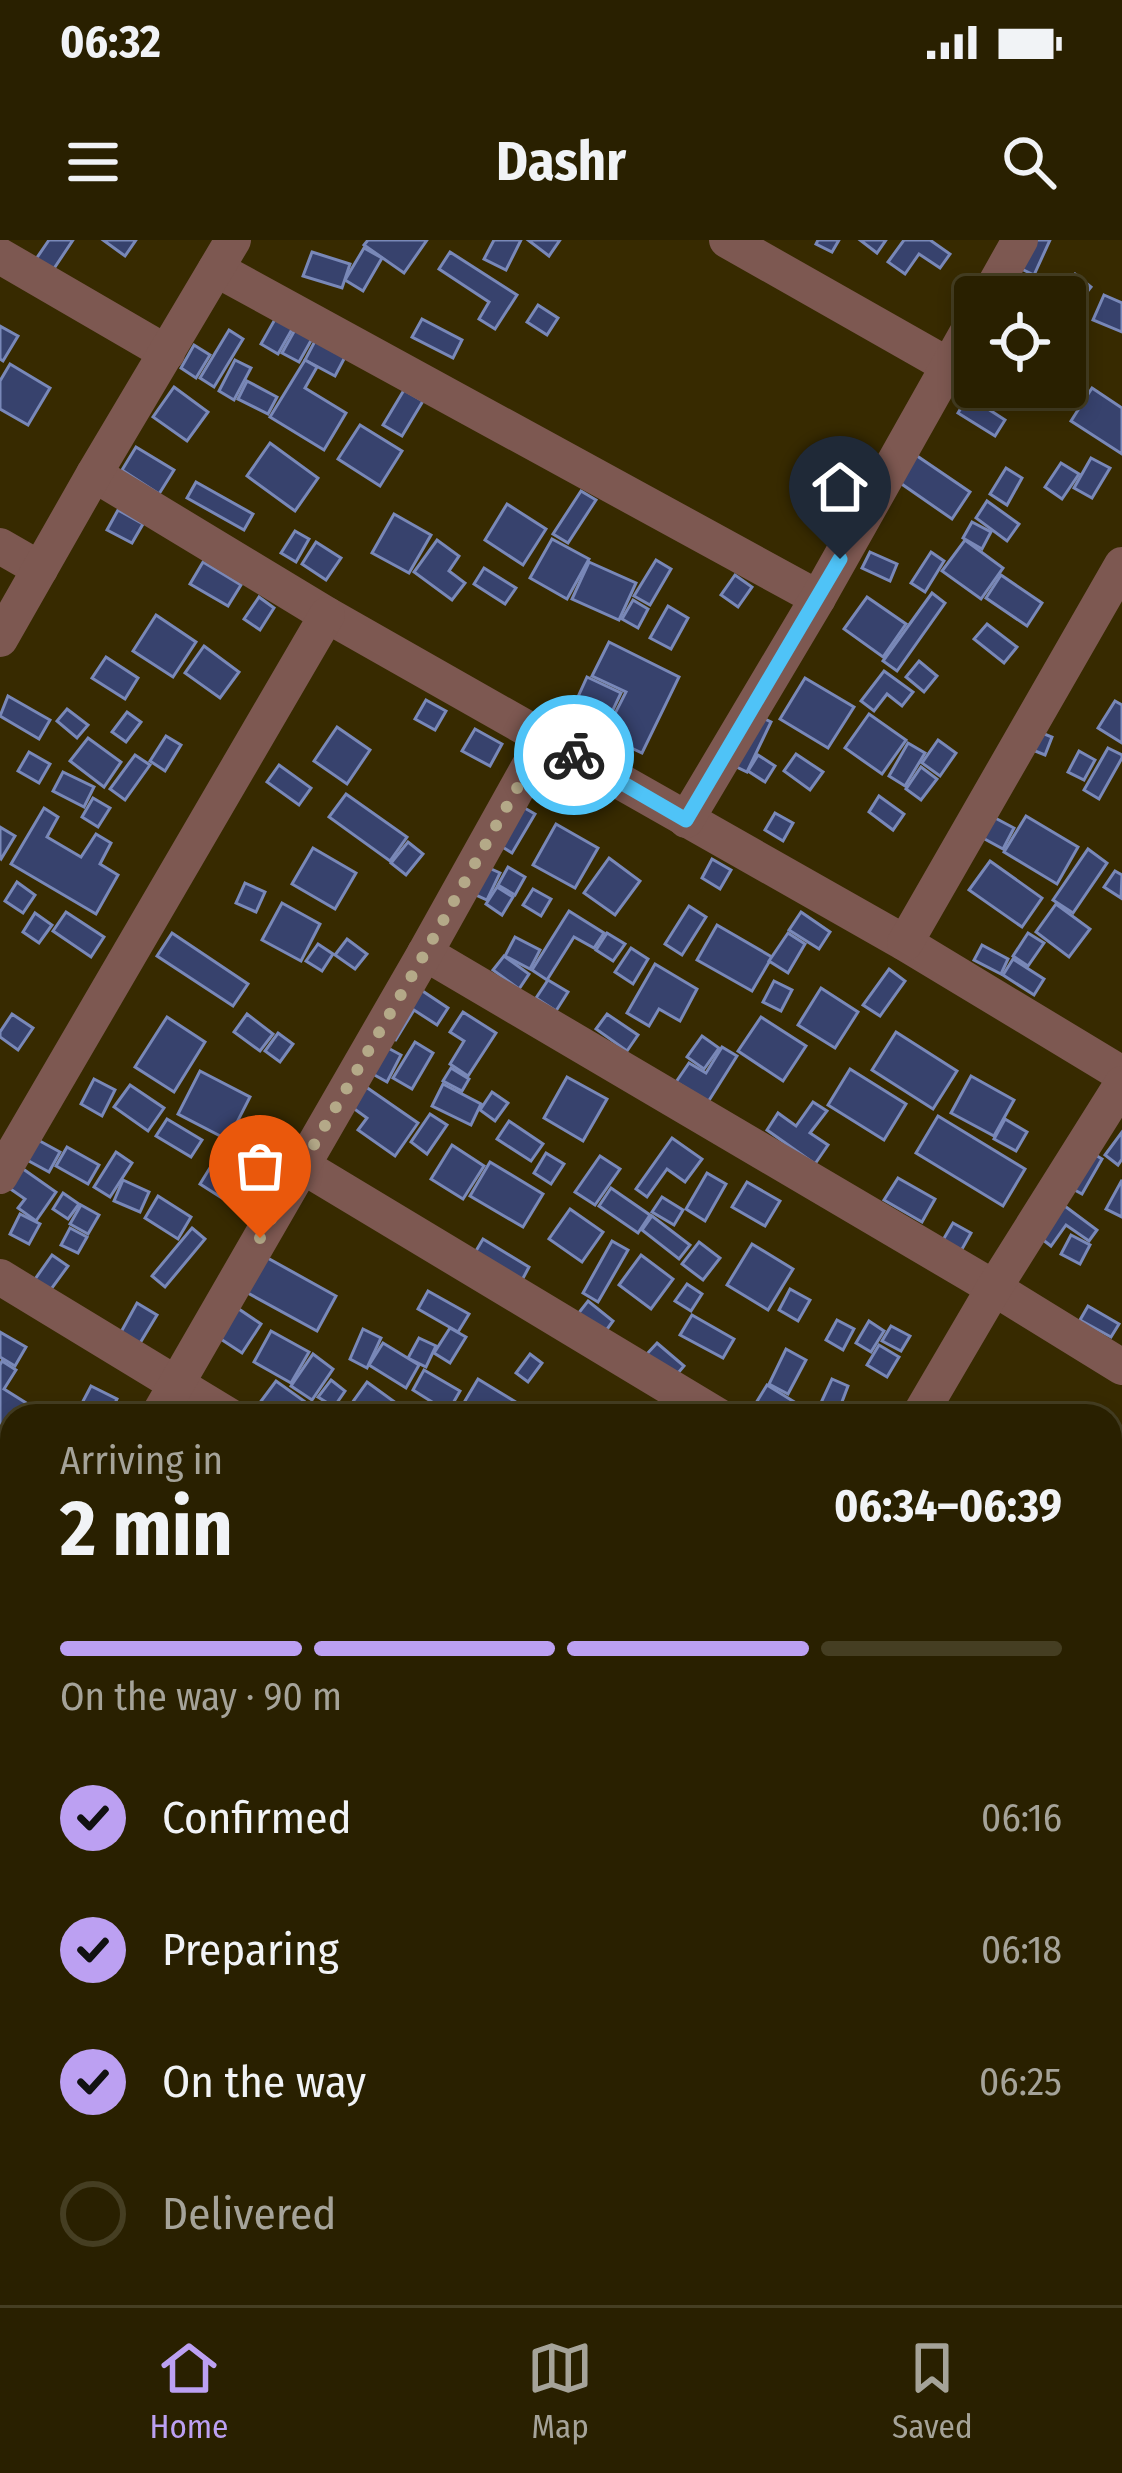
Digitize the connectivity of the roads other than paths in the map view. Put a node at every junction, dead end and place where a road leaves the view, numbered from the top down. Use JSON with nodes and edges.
{"nodes":[{"id":1,"x":728,"y":240,"type":"edge"},
{"id":2,"x":1020,"y":240,"type":"edge"},
{"id":3,"x":225,"y":255,"type":"edge"},
{"id":4,"x":0,"y":256,"type":"edge"},
{"id":5,"x":1000,"y":276,"type":"edge"},
{"id":6,"x":167,"y":353,"type":"junction"},
{"id":7,"x":954,"y":357,"type":"edge"},
{"id":8,"x":949,"y":366,"type":"junction"},
{"id":9,"x":94,"y":474,"type":"junction"},
{"id":10,"x":0,"y":546,"type":"edge"},
{"id":11,"x":1122,"y":565,"type":"edge"},
{"id":12,"x":40,"y":569,"type":"junction"},
{"id":13,"x":818,"y":598,"type":"junction"},
{"id":14,"x":327,"y":614,"type":"junction"},
{"id":15,"x":0,"y":639,"type":"edge"},
{"id":16,"x":545,"y":738,"type":"junction"},
{"id":17,"x":686,"y":820,"type":"junction"},
{"id":18,"x":905,"y":943,"type":"junction"},
{"id":19,"x":425,"y":953,"type":"junction"},
{"id":20,"x":1122,"y":1074,"type":"edge"},
{"id":21,"x":1122,"y":1084,"type":"edge"},
{"id":22,"x":301,"y":1166,"type":"junction"},
{"id":23,"x":0,"y":1176,"type":"edge"},
{"id":24,"x":0,"y":1277,"type":"edge"},
{"id":25,"x":994,"y":1288,"type":"junction"},
{"id":26,"x":1122,"y":1367,"type":"edge"},
{"id":27,"x":177,"y":1384,"type":"junction"},
{"id":28,"x":165,"y":1404,"type":"edge"},
{"id":29,"x":210,"y":1404,"type":"edge"},
{"id":30,"x":698,"y":1404,"type":"edge"},
{"id":31,"x":926,"y":1404,"type":"edge"}],
"edges":[{"from":1,"to":8,"type":"street"},
{"from":2,"to":5,"type":"street"},
{"from":3,"to":6,"type":"street"},
{"from":3,"to":13,"type":"street"},
{"from":4,"to":6,"type":"street"},
{"from":6,"to":9,"type":"street"},
{"from":7,"to":8,"type":"street"},
{"from":8,"to":13,"type":"street"},
{"from":9,"to":12,"type":"street"},
{"from":9,"to":14,"type":"street"},
{"from":10,"to":12,"type":"street"},
{"from":11,"to":18,"type":"street"},
{"from":12,"to":15,"type":"street"},
{"from":13,"to":17,"type":"street"},
{"from":14,"to":16,"type":"street"},
{"from":14,"to":23,"type":"street"},
{"from":16,"to":17,"type":"street"},
{"from":16,"to":19,"type":"street"},
{"from":17,"to":18,"type":"street"},
{"from":18,"to":20,"type":"street"},
{"from":19,"to":22,"type":"street"},
{"from":19,"to":25,"type":"street"},
{"from":21,"to":25,"type":"street"},
{"from":22,"to":27,"type":"street"},
{"from":22,"to":30,"type":"street"},
{"from":24,"to":27,"type":"street"},
{"from":25,"to":26,"type":"street"},
{"from":25,"to":31,"type":"street"},
{"from":27,"to":28,"type":"street"},
{"from":27,"to":29,"type":"street"}]}
